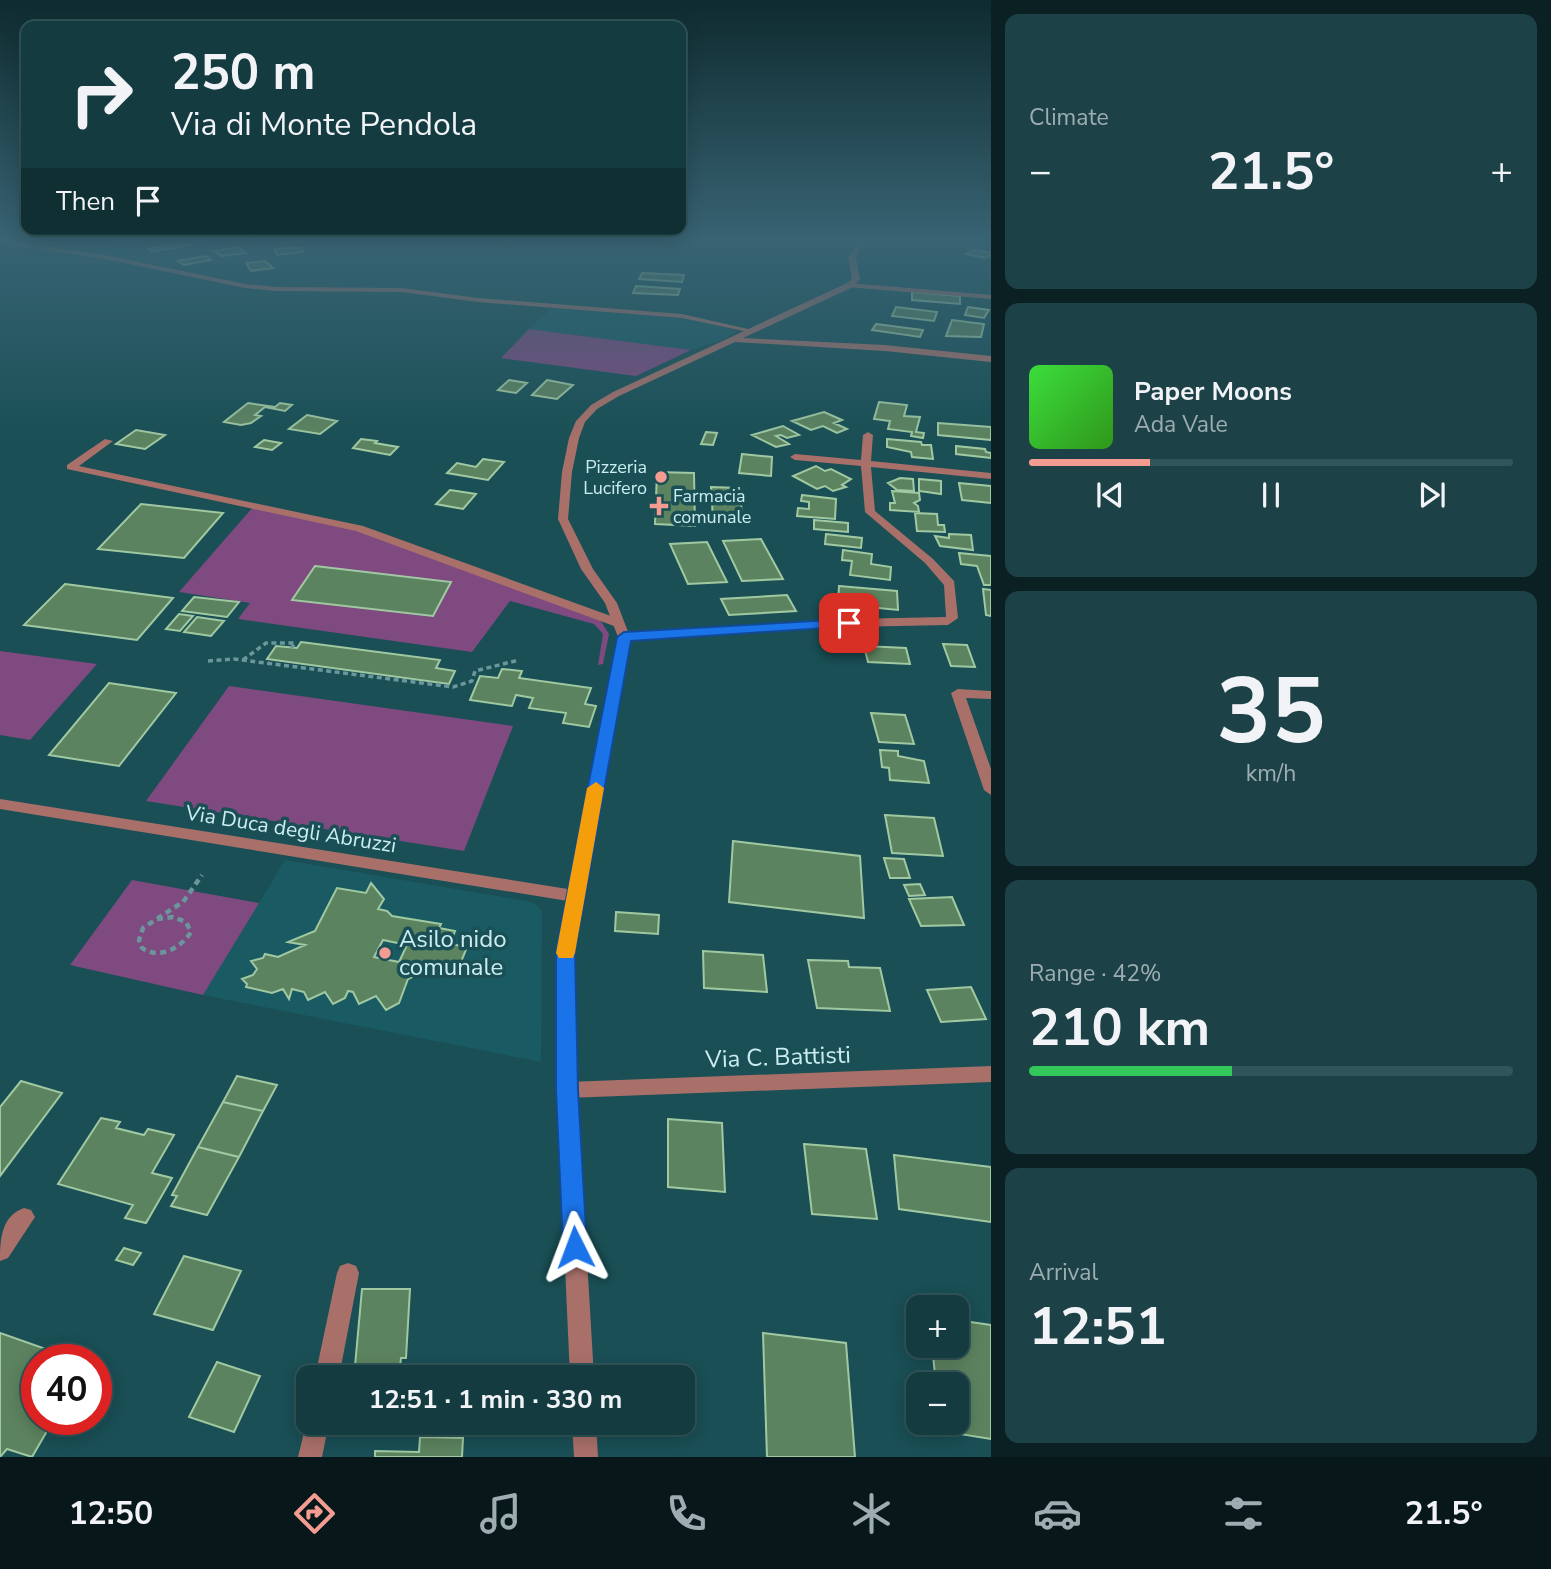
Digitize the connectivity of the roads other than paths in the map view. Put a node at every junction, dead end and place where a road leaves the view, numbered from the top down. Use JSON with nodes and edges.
{"nodes":[{"id":1,"x":567,"y":307,"type":"edge"},
{"id":2,"x":804,"y":307,"type":"edge"},
{"id":3,"x":753,"y":331,"type":"junction"},
{"id":4,"x":737,"y":340,"type":"junction"},
{"id":5,"x":991,"y":359,"type":"edge"},
{"id":6,"x":868,"y":435,"type":"dead end"},
{"id":7,"x":108,"y":441,"type":"dead end"},
{"id":8,"x":795,"y":457,"type":"dead end"},
{"id":9,"x":866,"y":464,"type":"junction"},
{"id":10,"x":991,"y":476,"type":"edge"},
{"id":11,"x":621,"y":630,"type":"junction"},
{"id":12,"x":991,"y":695,"type":"edge"},
{"id":13,"x":991,"y":790,"type":"edge"},
{"id":14,"x":0,"y":804,"type":"edge"},
{"id":15,"x":574,"y":896,"type":"junction"},
{"id":16,"x":991,"y":1073,"type":"edge"},
{"id":17,"x":567,"y":1090,"type":"junction"},
{"id":18,"x":24,"y":1217,"type":"dead end"},
{"id":19,"x":0,"y":1251,"type":"edge"},
{"id":20,"x":348,"y":1273,"type":"dead end"},
{"id":21,"x":329,"y":1365,"type":"edge"},
{"id":22,"x":581,"y":1365,"type":"edge"},
{"id":23,"x":315,"y":1435,"type":"edge"},
{"id":24,"x":585,"y":1435,"type":"edge"},
{"id":25,"x":310,"y":1457,"type":"edge"},
{"id":26,"x":586,"y":1457,"type":"edge"}],
"edges":[{"from":1,"to":3,"type":"street"},
{"from":2,"to":3,"type":"street"},
{"from":3,"to":4,"type":"street"},
{"from":4,"to":5,"type":"street"},
{"from":4,"to":11,"type":"street"},
{"from":6,"to":9,"type":"street"},
{"from":7,"to":11,"type":"street"},
{"from":8,"to":9,"type":"street"},
{"from":9,"to":10,"type":"street"},
{"from":9,"to":11,"type":"street"},
{"from":11,"to":15,"type":"street"},
{"from":12,"to":13,"type":"street"},
{"from":14,"to":15,"type":"street","name":"Via Duca degli Abruzzi"},
{"from":15,"to":17,"type":"street"},
{"from":16,"to":17,"type":"street","name":"Via C. Battisti"},
{"from":17,"to":22,"type":"street"},
{"from":18,"to":19,"type":"street"},
{"from":20,"to":21,"type":"street"},
{"from":23,"to":25,"type":"street"},
{"from":24,"to":26,"type":"street"}]}
